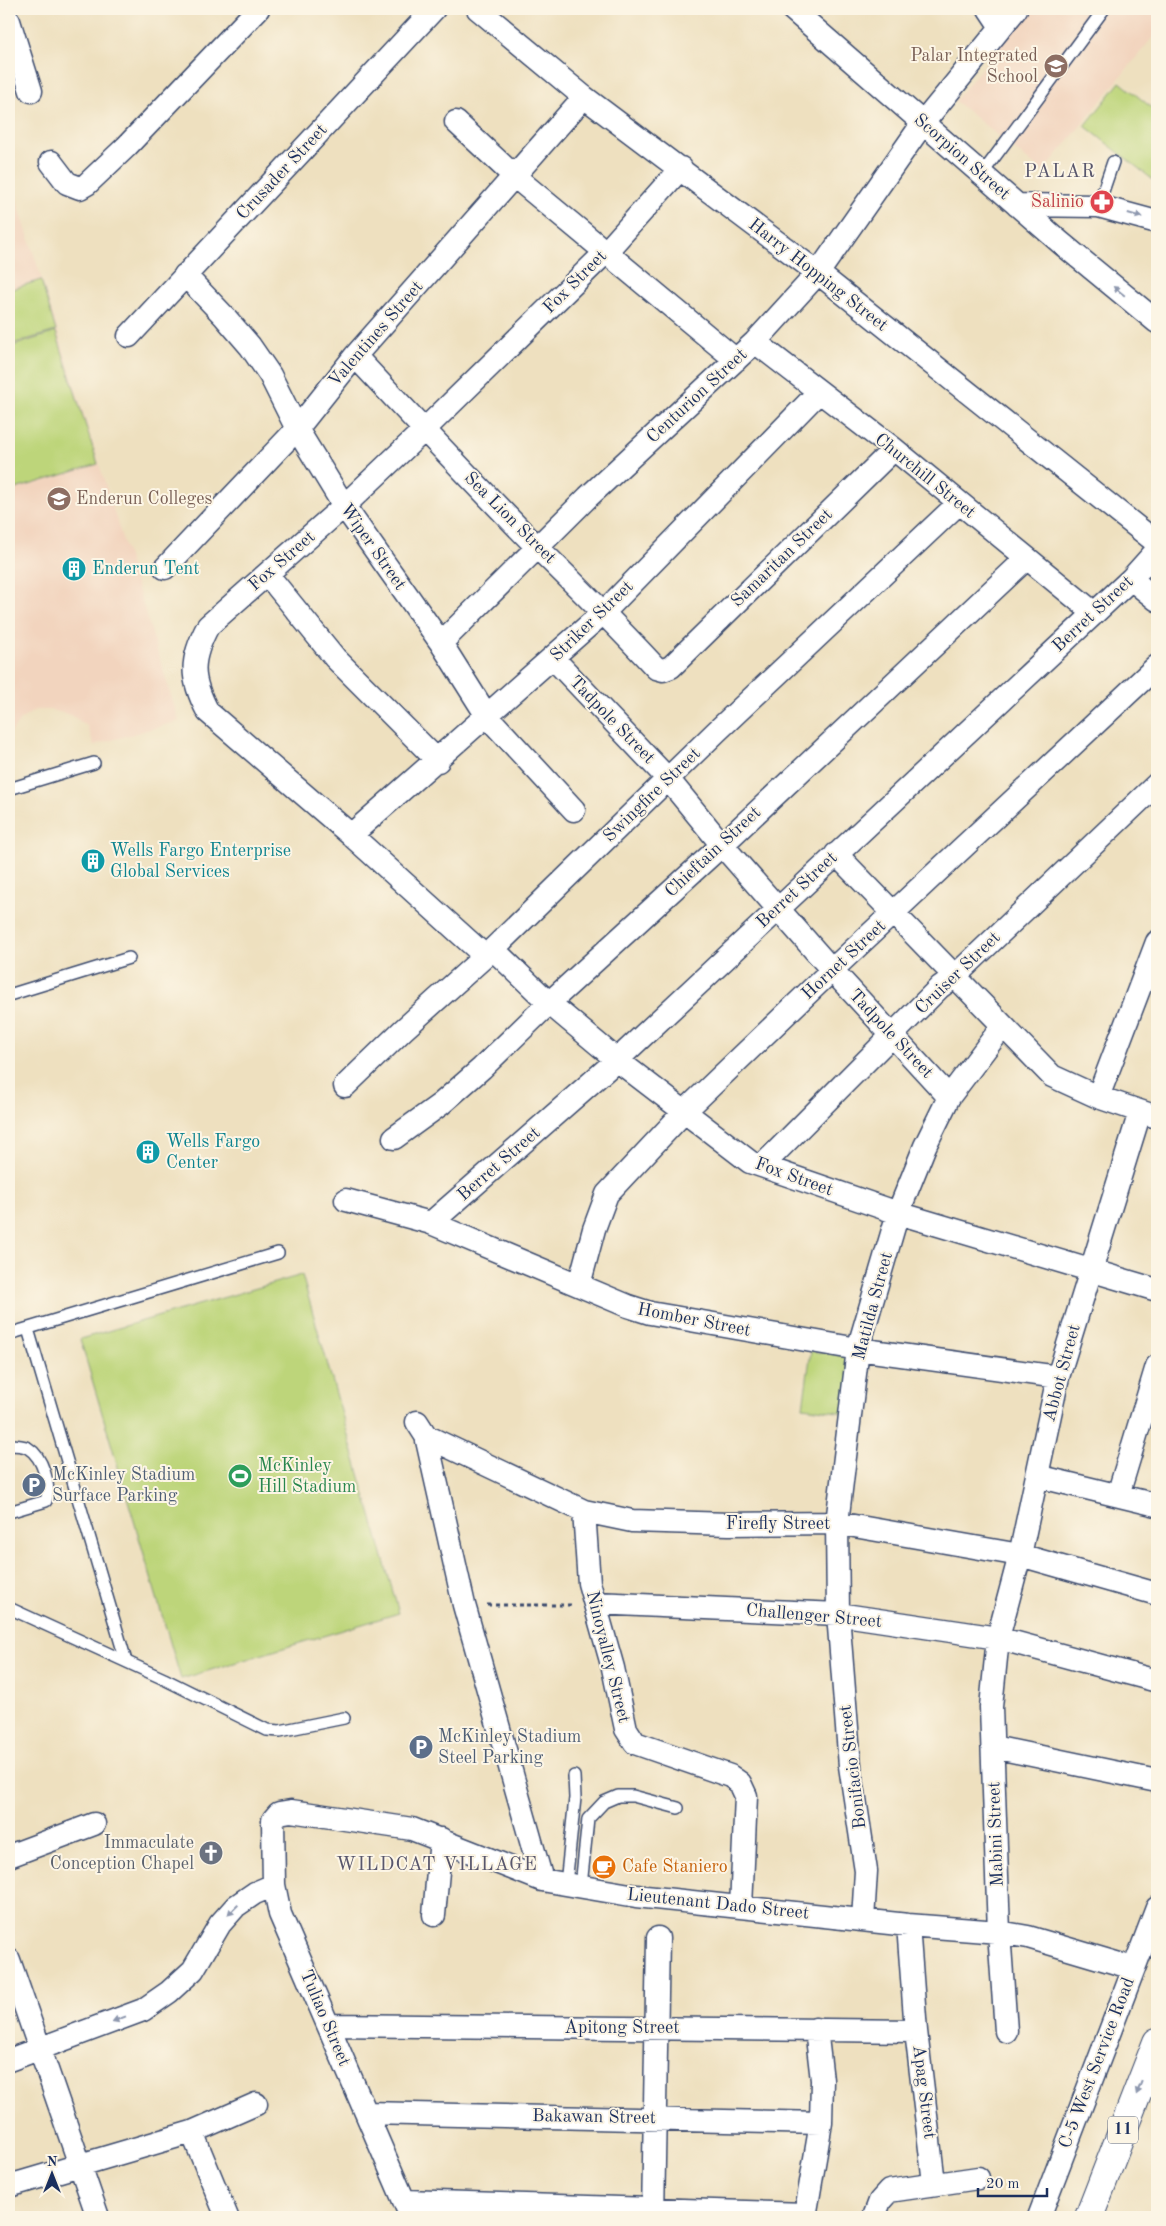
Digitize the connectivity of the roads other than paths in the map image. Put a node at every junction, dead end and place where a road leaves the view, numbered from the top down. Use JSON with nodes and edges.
{"nodes":[{"id":1,"x":258,"y":9,"type":"edge"},
{"id":2,"x":434,"y":9,"type":"edge"},
{"id":3,"x":478,"y":9,"type":"edge"},
{"id":4,"x":792,"y":9,"type":"edge"},
{"id":5,"x":1016,"y":9,"type":"edge"},
{"id":6,"x":1104,"y":9,"type":"edge"},
{"id":7,"x":501,"y":16,"type":"edge"},
{"id":8,"x":995,"y":18,"type":"edge"},
{"id":9,"x":9,"y":21,"type":"edge"},
{"id":10,"x":31,"y":91,"type":"dead end"},
{"id":11,"x":584,"y":97,"type":"junction"},
{"id":12,"x":456,"y":122,"type":"dead end"},
{"id":13,"x":923,"y":123,"type":"junction"},
{"id":14,"x":51,"y":162,"type":"dead end"},
{"id":15,"x":1113,"y":162,"type":"dead end"},
{"id":16,"x":681,"y":168,"type":"junction"},
{"id":17,"x":982,"y":174,"type":"junction"},
{"id":18,"x":514,"y":176,"type":"junction"},
{"id":19,"x":1017,"y":205,"type":"junction"},
{"id":20,"x":1098,"y":206,"type":"junction"},
{"id":21,"x":1157,"y":222,"type":"edge"},
{"id":22,"x":606,"y":252,"type":"junction"},
{"id":23,"x":818,"y":273,"type":"junction"},
{"id":24,"x":185,"y":276,"type":"junction"},
{"id":25,"x":1157,"y":322,"type":"edge"},
{"id":26,"x":129,"y":336,"type":"dead end"},
{"id":27,"x":755,"y":342,"type":"junction"},
{"id":28,"x":355,"y":356,"type":"junction"},
{"id":29,"x":736,"y":360,"type":"junction"},
{"id":30,"x":819,"y":392,"type":"junction"},
{"id":31,"x":298,"y":428,"type":"junction"},
{"id":32,"x":424,"y":430,"type":"junction"},
{"id":33,"x":894,"y":449,"type":"junction"},
{"id":34,"x":958,"y":504,"type":"junction"},
{"id":35,"x":344,"y":506,"type":"junction"},
{"id":36,"x":1157,"y":543,"type":"edge"},
{"id":37,"x":537,"y":546,"type":"junction"},
{"id":38,"x":1157,"y":550,"type":"edge"},
{"id":39,"x":1027,"y":558,"type":"junction"},
{"id":40,"x":165,"y":568,"type":"dead end"},
{"id":41,"x":267,"y":574,"type":"junction"},
{"id":42,"x":1132,"y":579,"type":"junction"},
{"id":43,"x":1157,"y":600,"type":"edge"},
{"id":44,"x":604,"y":612,"type":"junction"},
{"id":45,"x":1094,"y":613,"type":"junction"},
{"id":46,"x":441,"y":643,"type":"junction"},
{"id":47,"x":553,"y":658,"type":"junction"},
{"id":48,"x":1157,"y":666,"type":"edge"},
{"id":49,"x":671,"y":667,"type":"joint"},
{"id":50,"x":487,"y":716,"type":"junction"},
{"id":51,"x":438,"y":761,"type":"junction"},
{"id":52,"x":94,"y":763,"type":"dead end"},
{"id":53,"x":668,"y":778,"type":"junction"},
{"id":54,"x":1157,"y":784,"type":"edge"},
{"id":55,"x":9,"y":788,"type":"edge"},
{"id":56,"x":574,"y":810,"type":"dead end"},
{"id":57,"x":351,"y":835,"type":"junction"},
{"id":58,"x":722,"y":845,"type":"junction"},
{"id":59,"x":836,"y":854,"type":"junction"},
{"id":60,"x":778,"y":908,"type":"junction"},
{"id":61,"x":894,"y":914,"type":"junction"},
{"id":62,"x":1157,"y":942,"type":"edge"},
{"id":63,"x":489,"y":952,"type":"junction"},
{"id":64,"x":129,"y":958,"type":"dead end"},
{"id":65,"x":832,"y":970,"type":"junction"},
{"id":66,"x":954,"y":977,"type":"junction"},
{"id":67,"x":9,"y":995,"type":"edge"},
{"id":68,"x":549,"y":1003,"type":"junction"},
{"id":69,"x":1002,"y":1027,"type":"junction"},
{"id":70,"x":892,"y":1036,"type":"junction"},
{"id":71,"x":617,"y":1060,"type":"junction"},
{"id":72,"x":345,"y":1086,"type":"dead end"},
{"id":73,"x":949,"y":1097,"type":"junction"},
{"id":74,"x":1098,"y":1097,"type":"junction"},
{"id":75,"x":685,"y":1111,"type":"junction"},
{"id":76,"x":1149,"y":1114,"type":"edge"},
{"id":77,"x":394,"y":1138,"type":"dead end"},
{"id":78,"x":762,"y":1166,"type":"junction"},
{"id":79,"x":346,"y":1200,"type":"dead end"},
{"id":80,"x":898,"y":1214,"type":"junction"},
{"id":81,"x":431,"y":1223,"type":"junction"},
{"id":82,"x":278,"y":1254,"type":"dead end"},
{"id":83,"x":1090,"y":1270,"type":"junction"},
{"id":84,"x":579,"y":1285,"type":"junction"},
{"id":85,"x":1157,"y":1290,"type":"edge"},
{"id":86,"x":28,"y":1329,"type":"junction"},
{"id":87,"x":9,"y":1334,"type":"edge"},
{"id":88,"x":858,"y":1350,"type":"junction"},
{"id":89,"x":1157,"y":1366,"type":"edge"},
{"id":90,"x":1058,"y":1377,"type":"junction"},
{"id":91,"x":9,"y":1446,"type":"edge"},
{"id":92,"x":1037,"y":1476,"type":"junction"},
{"id":93,"x":1118,"y":1495,"type":"junction"},
{"id":94,"x":1157,"y":1506,"type":"edge"},
{"id":95,"x":584,"y":1511,"type":"junction"},
{"id":96,"x":9,"y":1512,"type":"edge"},
{"id":97,"x":837,"y":1523,"type":"junction"},
{"id":98,"x":1020,"y":1555,"type":"junction"},
{"id":99,"x":1157,"y":1594,"type":"edge"},
{"id":100,"x":596,"y":1604,"type":"junction"},
{"id":101,"x":9,"y":1608,"type":"edge"},
{"id":102,"x":838,"y":1614,"type":"junction"},
{"id":103,"x":998,"y":1638,"type":"junction"},
{"id":104,"x":126,"y":1661,"type":"junction"},
{"id":105,"x":1157,"y":1681,"type":"edge"},
{"id":106,"x":344,"y":1718,"type":"dead end"},
{"id":107,"x":993,"y":1747,"type":"junction"},
{"id":108,"x":574,"y":1776,"type":"dead end"},
{"id":109,"x":1157,"y":1781,"type":"edge"},
{"id":110,"x":678,"y":1808,"type":"dead end"},
{"id":111,"x":279,"y":1813,"type":"joint"},
{"id":112,"x":94,"y":1824,"type":"dead end"},
{"id":113,"x":441,"y":1839,"type":"junction"},
{"id":114,"x":9,"y":1856,"type":"edge"},
{"id":115,"x":542,"y":1880,"type":"junction"},
{"id":116,"x":274,"y":1885,"type":"junction"},
{"id":117,"x":574,"y":1885,"type":"junction"},
{"id":118,"x":741,"y":1907,"type":"junction"},
{"id":119,"x":1157,"y":1908,"type":"edge"},
{"id":120,"x":434,"y":1915,"type":"dead end"},
{"id":121,"x":863,"y":1920,"type":"junction"},
{"id":122,"x":908,"y":1924,"type":"junction"},
{"id":123,"x":999,"y":1932,"type":"junction"},
{"id":124,"x":658,"y":1938,"type":"dead end"},
{"id":125,"x":9,"y":1960,"type":"edge"},
{"id":126,"x":1133,"y":1968,"type":"junction"},
{"id":127,"x":328,"y":2026,"type":"junction"},
{"id":128,"x":658,"y":2028,"type":"junction"},
{"id":129,"x":816,"y":2029,"type":"junction"},
{"id":130,"x":916,"y":2031,"type":"junction"},
{"id":131,"x":1006,"y":2031,"type":"dead end"},
{"id":132,"x":1157,"y":2042,"type":"edge"},
{"id":133,"x":41,"y":2049,"type":"junction"},
{"id":134,"x":9,"y":2060,"type":"edge"},
{"id":135,"x":256,"y":2104,"type":"dead end"},
{"id":136,"x":366,"y":2113,"type":"junction"},
{"id":137,"x":656,"y":2118,"type":"junction"},
{"id":138,"x":821,"y":2123,"type":"junction"},
{"id":139,"x":192,"y":2132,"type":"junction"},
{"id":140,"x":80,"y":2165,"type":"junction"},
{"id":141,"x":978,"y":2178,"type":"dead end"},
{"id":142,"x":934,"y":2183,"type":"junction"},
{"id":143,"x":9,"y":2186,"type":"edge"},
{"id":144,"x":408,"y":2209,"type":"edge"},
{"id":145,"x":653,"y":2213,"type":"edge"},
{"id":146,"x":805,"y":2216,"type":"edge"},
{"id":147,"x":98,"y":2217,"type":"edge"},
{"id":148,"x":227,"y":2217,"type":"edge"},
{"id":149,"x":874,"y":2217,"type":"edge"},
{"id":150,"x":1039,"y":2217,"type":"edge"},
{"id":151,"x":1088,"y":2217,"type":"edge"}],
"edges":[{"from":1,"to":14,"type":"street"},
{"from":2,"to":24,"type":"street","name":"Crusader Street"},
{"from":3,"to":7,"type":"street","name":"Harry Hopping Street"},
{"from":4,"to":13,"type":"street","name":"Scorpion Street"},
{"from":5,"to":8,"type":"street","name":"Centurion Street"},
{"from":6,"to":17,"type":"lane"},
{"from":7,"to":11,"type":"street","name":"Harry Hopping Street"},
{"from":8,"to":13,"type":"street","name":"Centurion Street"},
{"from":9,"to":10,"type":"street"},
{"from":11,"to":16,"type":"street","name":"Harry Hopping Street"},
{"from":11,"to":18,"type":"street","name":"Valentines Street"},
{"from":12,"to":18,"type":"street"},
{"from":13,"to":17,"type":"street","name":"Scorpion Street"},
{"from":13,"to":23,"type":"street","name":"Centurion Street"},
{"from":15,"to":20,"type":"lane"},
{"from":16,"to":22,"type":"street","name":"Fox Street"},
{"from":16,"to":23,"type":"street","name":"Harry Hopping Street"},
{"from":17,"to":19,"type":"street","name":"Scorpion Street"},
{"from":18,"to":22,"type":"street"},
{"from":18,"to":28,"type":"street","name":"Valentines Street"},
{"from":19,"to":20,"type":"street"},
{"from":25,"to":19,"type":"street","name":"Scorpion Street","one_way":true},
{"from":20,"to":21,"type":"street","one_way":true},
{"from":22,"to":29,"type":"street"},
{"from":22,"to":32,"type":"street","name":"Fox Street"},
{"from":23,"to":27,"type":"street","name":"Centurion Street"},
{"from":23,"to":36,"type":"street","name":"Harry Hopping Street"},
{"from":24,"to":26,"type":"street","name":"Crusader Street"},
{"from":24,"to":31,"type":"street","name":"Wiper Street"},
{"from":27,"to":29,"type":"street","name":"Centurion Street"},
{"from":27,"to":30,"type":"street","name":"Churchill Street"},
{"from":28,"to":31,"type":"street","name":"Valentines Street"},
{"from":28,"to":32,"type":"street","name":"Sea Lion Street"},
{"from":29,"to":37,"type":"street","name":"Centurion Street"},
{"from":30,"to":33,"type":"street","name":"Churchill Street"},
{"from":30,"to":44,"type":"street","name":"Striker Street"},
{"from":31,"to":35,"type":"street","name":"Wiper Street"},
{"from":31,"to":40,"type":"street","name":"Valentines Street"},
{"from":32,"to":35,"type":"street","name":"Fox Street"},
{"from":32,"to":37,"type":"street","name":"Sea Lion Street"},
{"from":33,"to":34,"type":"street","name":"Churchill Street"},
{"from":33,"to":49,"type":"street","name":"Samaritan Street"},
{"from":34,"to":39,"type":"street","name":"Churchill Street"},
{"from":34,"to":53,"type":"street","name":"Swingfire Street"},
{"from":35,"to":41,"type":"street","name":"Fox Street"},
{"from":35,"to":46,"type":"street","name":"Wiper Street"},
{"from":37,"to":44,"type":"street","name":"Sea Lion Street"},
{"from":37,"to":46,"type":"street","name":"Centurion Street"},
{"from":38,"to":42,"type":"street","name":"Berret Street"},
{"from":39,"to":45,"type":"street","name":"Churchill Street"},
{"from":39,"to":58,"type":"street","name":"Chieftain Street"},
{"from":41,"to":51,"type":"street"},
{"from":41,"to":57,"type":"street","name":"Fox Street"},
{"from":42,"to":43,"type":"street"},
{"from":42,"to":45,"type":"street","name":"Berret Street"},
{"from":44,"to":47,"type":"street","name":"Striker Street"},
{"from":44,"to":49,"type":"street","name":"Sea Lion Street"},
{"from":45,"to":59,"type":"street","name":"Berret Street"},
{"from":46,"to":50,"type":"street","name":"Wiper Street"},
{"from":47,"to":50,"type":"street","name":"Striker Street"},
{"from":47,"to":53,"type":"street","name":"Tadpole Street"},
{"from":48,"to":61,"type":"street","name":"Hornet Street"},
{"from":50,"to":51,"type":"street","name":"Striker Street"},
{"from":50,"to":56,"type":"street","name":"Wiper Street"},
{"from":51,"to":57,"type":"street","name":"Striker Street"},
{"from":52,"to":55,"type":"lane"},
{"from":53,"to":58,"type":"street","name":"Tadpole Street"},
{"from":53,"to":63,"type":"street","name":"Swingfire Street"},
{"from":54,"to":66,"type":"street","name":"Cruiser Street"},
{"from":57,"to":63,"type":"street","name":"Fox Street"},
{"from":58,"to":60,"type":"street","name":"Tadpole Street"},
{"from":58,"to":68,"type":"street","name":"Chieftain Street"},
{"from":59,"to":60,"type":"street","name":"Berret Street"},
{"from":59,"to":61,"type":"street"},
{"from":60,"to":65,"type":"street","name":"Tadpole Street"},
{"from":60,"to":71,"type":"street","name":"Berret Street"},
{"from":61,"to":65,"type":"street","name":"Hornet Street"},
{"from":61,"to":66,"type":"street"},
{"from":62,"to":74,"type":"street"},
{"from":63,"to":68,"type":"street","name":"Fox Street"},
{"from":63,"to":72,"type":"street","name":"Swingfire Street"},
{"from":64,"to":67,"type":"lane"},
{"from":65,"to":70,"type":"street","name":"Tadpole Street"},
{"from":65,"to":75,"type":"street","name":"Hornet Street"},
{"from":66,"to":69,"type":"street"},
{"from":66,"to":70,"type":"street","name":"Cruiser Street"},
{"from":68,"to":71,"type":"street","name":"Fox Street"},
{"from":68,"to":77,"type":"street","name":"Chieftain Street"},
{"from":69,"to":73,"type":"street","name":"Matilda Street"},
{"from":69,"to":74,"type":"street"},
{"from":70,"to":73,"type":"street","name":"Tadpole Street"},
{"from":70,"to":78,"type":"street","name":"Cruiser Street"},
{"from":71,"to":75,"type":"street","name":"Fox Street"},
{"from":71,"to":81,"type":"street","name":"Berret Street"},
{"from":73,"to":80,"type":"street","name":"Matilda Street"},
{"from":74,"to":76,"type":"street"},
{"from":75,"to":78,"type":"street","name":"Fox Street"},
{"from":75,"to":84,"type":"street","name":"Hornet Street"},
{"from":76,"to":83,"type":"street","name":"Abbot Street"},
{"from":78,"to":80,"type":"street","name":"Fox Street"},
{"from":79,"to":81,"type":"street","name":"Homber Street"},
{"from":80,"to":83,"type":"street","name":"Fox Street"},
{"from":80,"to":88,"type":"street","name":"Matilda Street"},
{"from":81,"to":84,"type":"street","name":"Homber Street"},
{"from":82,"to":86,"type":"lane"},
{"from":83,"to":85,"type":"street","name":"Fox Street"},
{"from":83,"to":90,"type":"street","name":"Abbot Street"},
{"from":84,"to":88,"type":"street","name":"Homber Street"},
{"from":86,"to":87,"type":"lane"},
{"from":86,"to":104,"type":"lane"},
{"from":88,"to":90,"type":"street","name":"Homber Street"},
{"from":88,"to":97,"type":"street","name":"Matilda Street"},
{"from":89,"to":93,"type":"street"},
{"from":90,"to":92,"type":"street","name":"Abbot Street"},
{"from":91,"to":96,"type":"lane"},
{"from":92,"to":93,"type":"street"},
{"from":92,"to":98,"type":"street","name":"Abbot Street"},
{"from":93,"to":94,"type":"street"},
{"from":95,"to":97,"type":"street","name":"Firefly Street"},
{"from":95,"to":100,"type":"street","name":"Ninoyalley Street"},
{"from":95,"to":115,"type":"street","name":"Firefly Street"},
{"from":97,"to":98,"type":"street","name":"Firefly Street"},
{"from":97,"to":102,"type":"street","name":"Matilda Street"},
{"from":98,"to":99,"type":"street","name":"Firefly Street"},
{"from":98,"to":103,"type":"street","name":"Abbot Street"},
{"from":100,"to":102,"type":"street","name":"Challenger Street"},
{"from":100,"to":118,"type":"street","name":"Ninoyalley Street"},
{"from":101,"to":104,"type":"lane"},
{"from":102,"to":103,"type":"street","name":"Challenger Street"},
{"from":102,"to":121,"type":"street","name":"Bonifacio Street"},
{"from":103,"to":105,"type":"street","name":"Challenger Street"},
{"from":103,"to":107,"type":"street","name":"Mabini Street"},
{"from":104,"to":106,"type":"lane"},
{"from":107,"to":109,"type":"street"},
{"from":107,"to":123,"type":"street","name":"Mabini Street"},
{"from":108,"to":117,"type":"lane"},
{"from":110,"to":117,"type":"lane"},
{"from":111,"to":113,"type":"street","name":"Lieutenant Dado Street"},
{"from":111,"to":116,"type":"street","name":"Tuliao Street"},
{"from":112,"to":114,"type":"street"},
{"from":113,"to":115,"type":"street","name":"Lieutenant Dado Street"},
{"from":113,"to":120,"type":"street"},
{"from":115,"to":117,"type":"street","name":"Lieutenant Dado Street"},
{"from":116,"to":127,"type":"street","name":"Tuliao Street"},
{"from":116,"to":133,"type":"street","one_way":true},
{"from":117,"to":118,"type":"street","name":"Lieutenant Dado Street"},
{"from":118,"to":121,"type":"street","name":"Lieutenant Dado Street"},
{"from":119,"to":126,"type":"street","name":"C-5 West Service Road"},
{"from":121,"to":122,"type":"street","name":"Lieutenant Dado Street"},
{"from":122,"to":123,"type":"street","name":"Lieutenant Dado Street"},
{"from":122,"to":130,"type":"street","name":"Apag Street"},
{"from":123,"to":126,"type":"street","name":"Lieutenant Dado Street"},
{"from":123,"to":131,"type":"street","name":"Mabini Street"},
{"from":124,"to":128,"type":"street"},
{"from":125,"to":133,"type":"street"},
{"from":126,"to":150,"type":"street","name":"C-5 West Service Road"},
{"from":127,"to":128,"type":"street","name":"Apitong Street"},
{"from":127,"to":136,"type":"street","name":"Tuliao Street"},
{"from":128,"to":129,"type":"street","name":"Apitong Street"},
{"from":128,"to":137,"type":"street"},
{"from":129,"to":130,"type":"street","name":"Apitong Street"},
{"from":129,"to":138,"type":"street"},
{"from":130,"to":142,"type":"street","name":"Apag Street"},
{"from":132,"to":151,"type":"main road","number":"11","one_way":true},
{"from":133,"to":134,"type":"street"},
{"from":133,"to":140,"type":"street"},
{"from":135,"to":139,"type":"street"},
{"from":136,"to":137,"type":"street","name":"Bakawan Street"},
{"from":136,"to":144,"type":"street","name":"Tuliao Street"},
{"from":137,"to":138,"type":"street","name":"Bakawan Street"},
{"from":137,"to":145,"type":"street"},
{"from":138,"to":146,"type":"street"},
{"from":139,"to":140,"type":"street"},
{"from":139,"to":148,"type":"street"},
{"from":140,"to":143,"type":"street"},
{"from":140,"to":147,"type":"street"},
{"from":141,"to":142,"type":"street"},
{"from":142,"to":149,"type":"street"},
{"from":144,"to":145,"type":"street"},
{"from":145,"to":146,"type":"street"}]}
